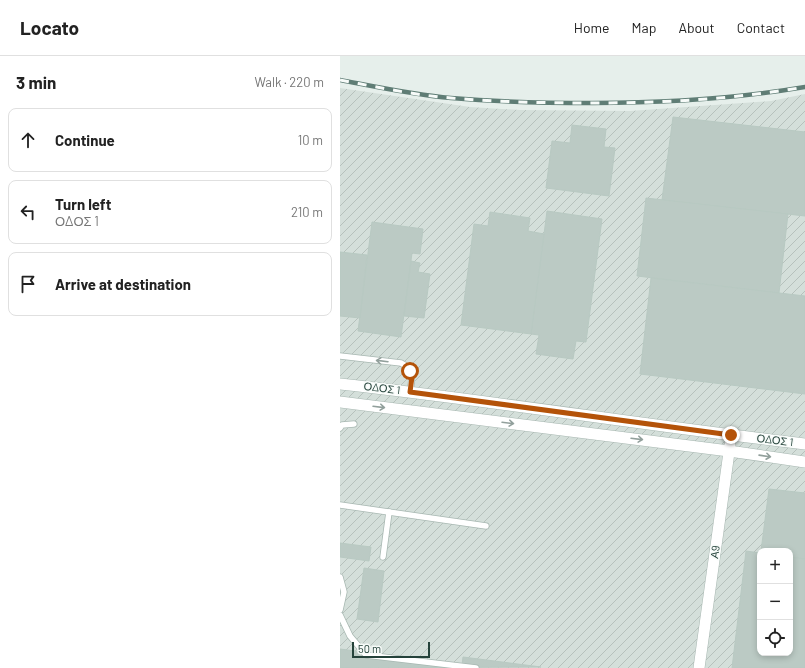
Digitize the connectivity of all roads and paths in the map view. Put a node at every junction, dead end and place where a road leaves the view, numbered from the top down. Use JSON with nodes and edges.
{"nodes":[{"id":1,"x":340,"y":356,"type":"edge"},
{"id":2,"x":340,"y":384,"type":"edge"},
{"id":3,"x":410,"y":392,"type":"junction"},
{"id":4,"x":340,"y":402,"type":"edge"},
{"id":5,"x":354,"y":424,"type":"dead end"},
{"id":6,"x":340,"y":428,"type":"edge"},
{"id":7,"x":731,"y":435,"type":"junction"},
{"id":8,"x":805,"y":444,"type":"edge"},
{"id":9,"x":729,"y":451,"type":"junction"},
{"id":10,"x":805,"y":462,"type":"edge"},
{"id":11,"x":340,"y":505,"type":"edge"},
{"id":12,"x":389,"y":512,"type":"junction"},
{"id":13,"x":486,"y":526,"type":"dead end"},
{"id":14,"x":383,"y":557,"type":"dead end"},
{"id":15,"x":340,"y":577,"type":"edge"},
{"id":16,"x":340,"y":610,"type":"edge"},
{"id":17,"x":340,"y":615,"type":"edge"},
{"id":18,"x":476,"y":668,"type":"edge"},
{"id":19,"x":699,"y":668,"type":"edge"}],
"edges":[{"from":3,"to":1,"type":"lane","one_way":true},
{"from":2,"to":3,"type":"street","name":"ΟΔΟΣ 1"},
{"from":3,"to":7,"type":"street","name":"ΟΔΟΣ 1"},
{"from":4,"to":9,"type":"street","name":"ΟΔΟΣ 1","one_way":true},
{"from":5,"to":6,"type":"lane"},
{"from":7,"to":8,"type":"street","name":"ΟΔΟΣ 1"},
{"from":7,"to":9,"type":"street","name":"Α9"},
{"from":9,"to":10,"type":"street","name":"ΟΔΟΣ 1","one_way":true},
{"from":9,"to":19,"type":"street","name":"Α9"},
{"from":11,"to":12,"type":"lane"},
{"from":12,"to":13,"type":"lane"},
{"from":12,"to":14,"type":"lane"},
{"from":15,"to":16,"type":"lane"},
{"from":17,"to":18,"type":"lane"}]}
